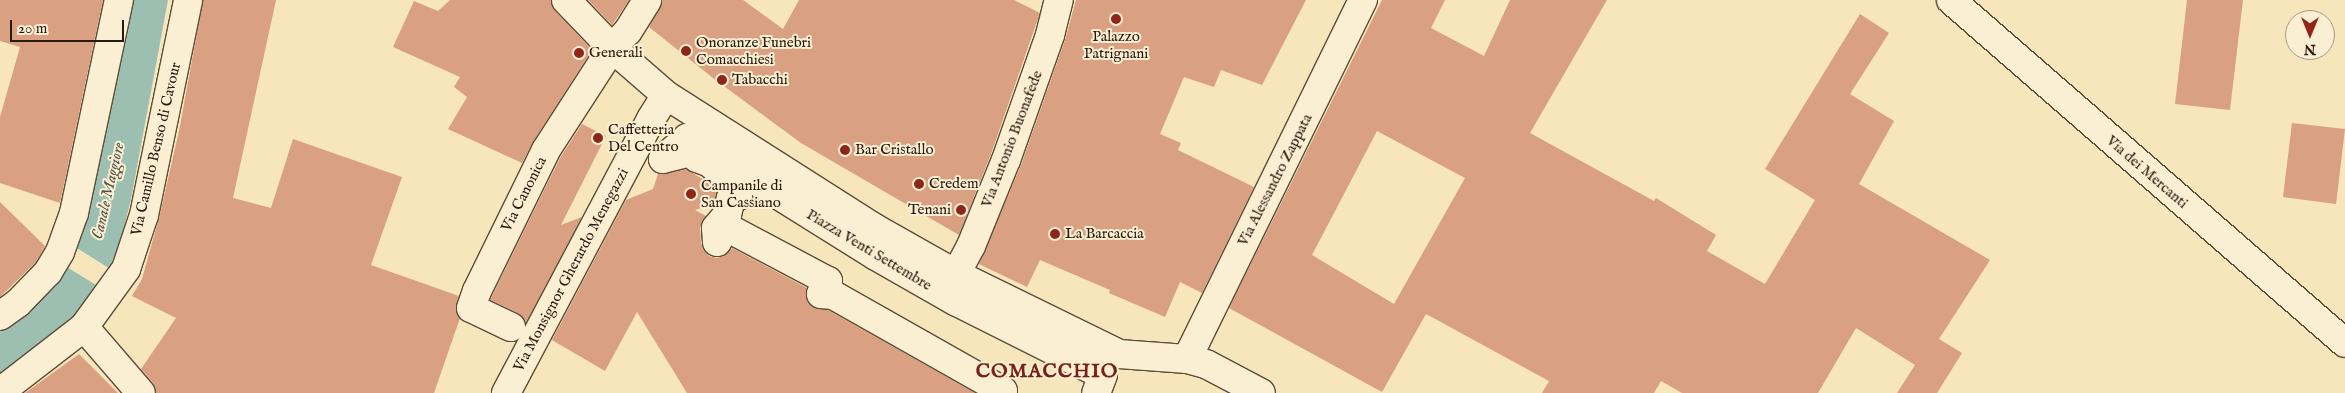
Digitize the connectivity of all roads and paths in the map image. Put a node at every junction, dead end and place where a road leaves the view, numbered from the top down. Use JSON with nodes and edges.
{"nodes":[{"id":1,"x":120,"y":0,"type":"edge"},
{"id":2,"x":188,"y":0,"type":"edge"},
{"id":3,"x":566,"y":0,"type":"edge"},
{"id":4,"x":647,"y":0,"type":"edge"},
{"id":5,"x":1059,"y":0,"type":"edge"},
{"id":6,"x":1363,"y":0,"type":"edge"},
{"id":7,"x":1951,"y":0,"type":"edge"},
{"id":8,"x":612,"y":48,"type":"junction"},
{"id":9,"x":666,"y":95,"type":"junction"},
{"id":10,"x":956,"y":274,"type":"junction"},
{"id":11,"x":0,"y":316,"type":"edge"},
{"id":12,"x":84,"y":327,"type":"junction"},
{"id":13,"x":511,"y":327,"type":"dead end"},
{"id":14,"x":2345,"y":343,"type":"edge"},
{"id":15,"x":1119,"y":354,"type":"junction"},
{"id":16,"x":1187,"y":359,"type":"junction"},
{"id":17,"x":0,"y":392,"type":"edge"},
{"id":18,"x":142,"y":393,"type":"edge"},
{"id":19,"x":506,"y":393,"type":"edge"},
{"id":20,"x":1002,"y":393,"type":"edge"},
{"id":21,"x":1096,"y":393,"type":"edge"},
{"id":22,"x":1106,"y":393,"type":"edge"},
{"id":23,"x":1261,"y":393,"type":"edge"}],
"edges":[{"from":1,"to":11,"type":"street"},
{"from":2,"to":12,"type":"street","name":"Via Camillo Benso di Cavour"},
{"from":3,"to":8,"type":"street","name":"Piazza Venti Settembre"},
{"from":4,"to":8,"type":"street"},
{"from":5,"to":10,"type":"street","name":"Via Antonio Buonafede"},
{"from":6,"to":16,"type":"street","name":"Via Alessandro Zappata"},
{"from":7,"to":14,"type":"street","name":"Via dei Mercanti"},
{"from":8,"to":9,"type":"street","name":"Piazza Venti Settembre"},
{"from":8,"to":13,"type":"street","name":"Via Canonica"},
{"from":9,"to":10,"type":"street","name":"Piazza Venti Settembre"},
{"from":9,"to":19,"type":"street","name":"Via Monsignor Gherardo Menegazzi"},
{"from":10,"to":15,"type":"street","name":"Piazza Venti Settembre"},
{"from":12,"to":17,"type":"street","name":"Via Camillo Benso di Cavour"},
{"from":12,"to":18,"type":"street"},
{"from":15,"to":16,"type":"street","name":"Piazza Venti Settembre"},
{"from":15,"to":22,"type":"street"},
{"from":16,"to":23,"type":"street","name":"Piazza Venti Settembre"},
{"from":20,"to":21,"type":"street","name":"Piazza Venti Settembre"}]}
